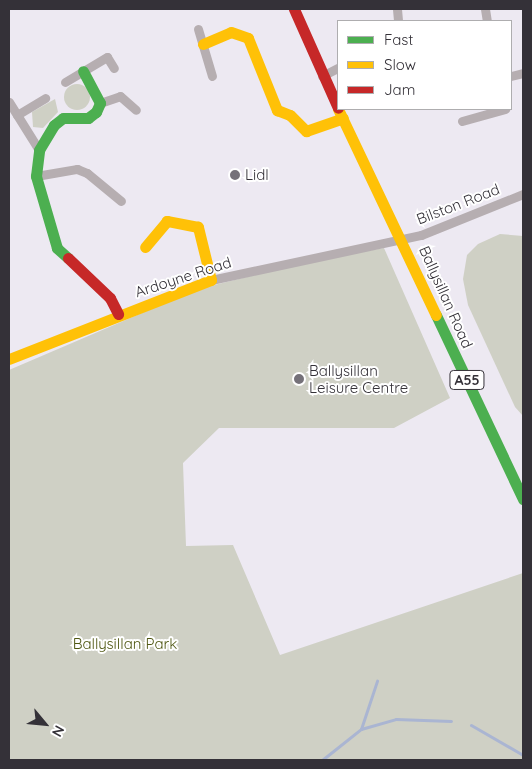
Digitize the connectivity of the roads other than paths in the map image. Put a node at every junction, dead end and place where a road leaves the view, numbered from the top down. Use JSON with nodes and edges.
{"nodes":[{"id":1,"x":294,"y":9,"type":"edge"},
{"id":2,"x":198,"y":29,"type":"dead end"},
{"id":3,"x":203,"y":44,"type":"junction"},
{"id":4,"x":114,"y":68,"type":"dead end"},
{"id":5,"x":337,"y":68,"type":"edge"},
{"id":6,"x":83,"y":71,"type":"junction"},
{"id":7,"x":212,"y":76,"type":"dead end"},
{"id":8,"x":322,"y":76,"type":"junction"},
{"id":9,"x":65,"y":82,"type":"dead end"},
{"id":10,"x":45,"y":98,"type":"dead end"},
{"id":11,"x":9,"y":102,"type":"edge"},
{"id":12,"x":100,"y":103,"type":"junction"},
{"id":13,"x":337,"y":106,"type":"edge"},
{"id":14,"x":136,"y":110,"type":"dead end"},
{"id":15,"x":501,"y":110,"type":"edge"},
{"id":16,"x":340,"y":112,"type":"edge"},
{"id":17,"x":17,"y":115,"type":"junction"},
{"id":18,"x":462,"y":121,"type":"dead end"},
{"id":19,"x":39,"y":150,"type":"junction"},
{"id":20,"x":36,"y":176,"type":"junction"},
{"id":21,"x":523,"y":194,"type":"edge"},
{"id":22,"x":121,"y":200,"type":"dead end"},
{"id":23,"x":402,"y":238,"type":"junction"},
{"id":24,"x":145,"y":247,"type":"dead end"},
{"id":25,"x":211,"y":280,"type":"junction"},
{"id":26,"x":118,"y":314,"type":"junction"},
{"id":27,"x":9,"y":359,"type":"edge"},
{"id":28,"x":523,"y":499,"type":"edge"}],
"edges":[{"from":1,"to":8,"type":"main road","name":"Ballysillan Road","number":"A55"},
{"from":2,"to":3,"type":"street"},
{"from":3,"to":7,"type":"street"},
{"from":3,"to":16,"type":"main road"},
{"from":4,"to":6,"type":"street"},
{"from":5,"to":8,"type":"street"},
{"from":6,"to":9,"type":"street"},
{"from":6,"to":12,"type":"main road"},
{"from":8,"to":13,"type":"main road","name":"Ballysillan Road","number":"A55"},
{"from":10,"to":17,"type":"street"},
{"from":11,"to":17,"type":"street"},
{"from":12,"to":14,"type":"street"},
{"from":12,"to":19,"type":"main road"},
{"from":15,"to":18,"type":"street"},
{"from":16,"to":23,"type":"main road","name":"Ballysillan Road","number":"A55"},
{"from":17,"to":19,"type":"street"},
{"from":19,"to":20,"type":"main road"},
{"from":20,"to":22,"type":"street"},
{"from":20,"to":26,"type":"main road"},
{"from":21,"to":23,"type":"street","name":"Bilston Road"},
{"from":23,"to":25,"type":"street","name":"Ardoyne Road"},
{"from":23,"to":28,"type":"main road","name":"Ballysillan Road","number":"A55"},
{"from":24,"to":25,"type":"main road"},
{"from":25,"to":26,"type":"main road","name":"Ardoyne Road"},
{"from":26,"to":27,"type":"main road","name":"Ardoyne Road"}]}
